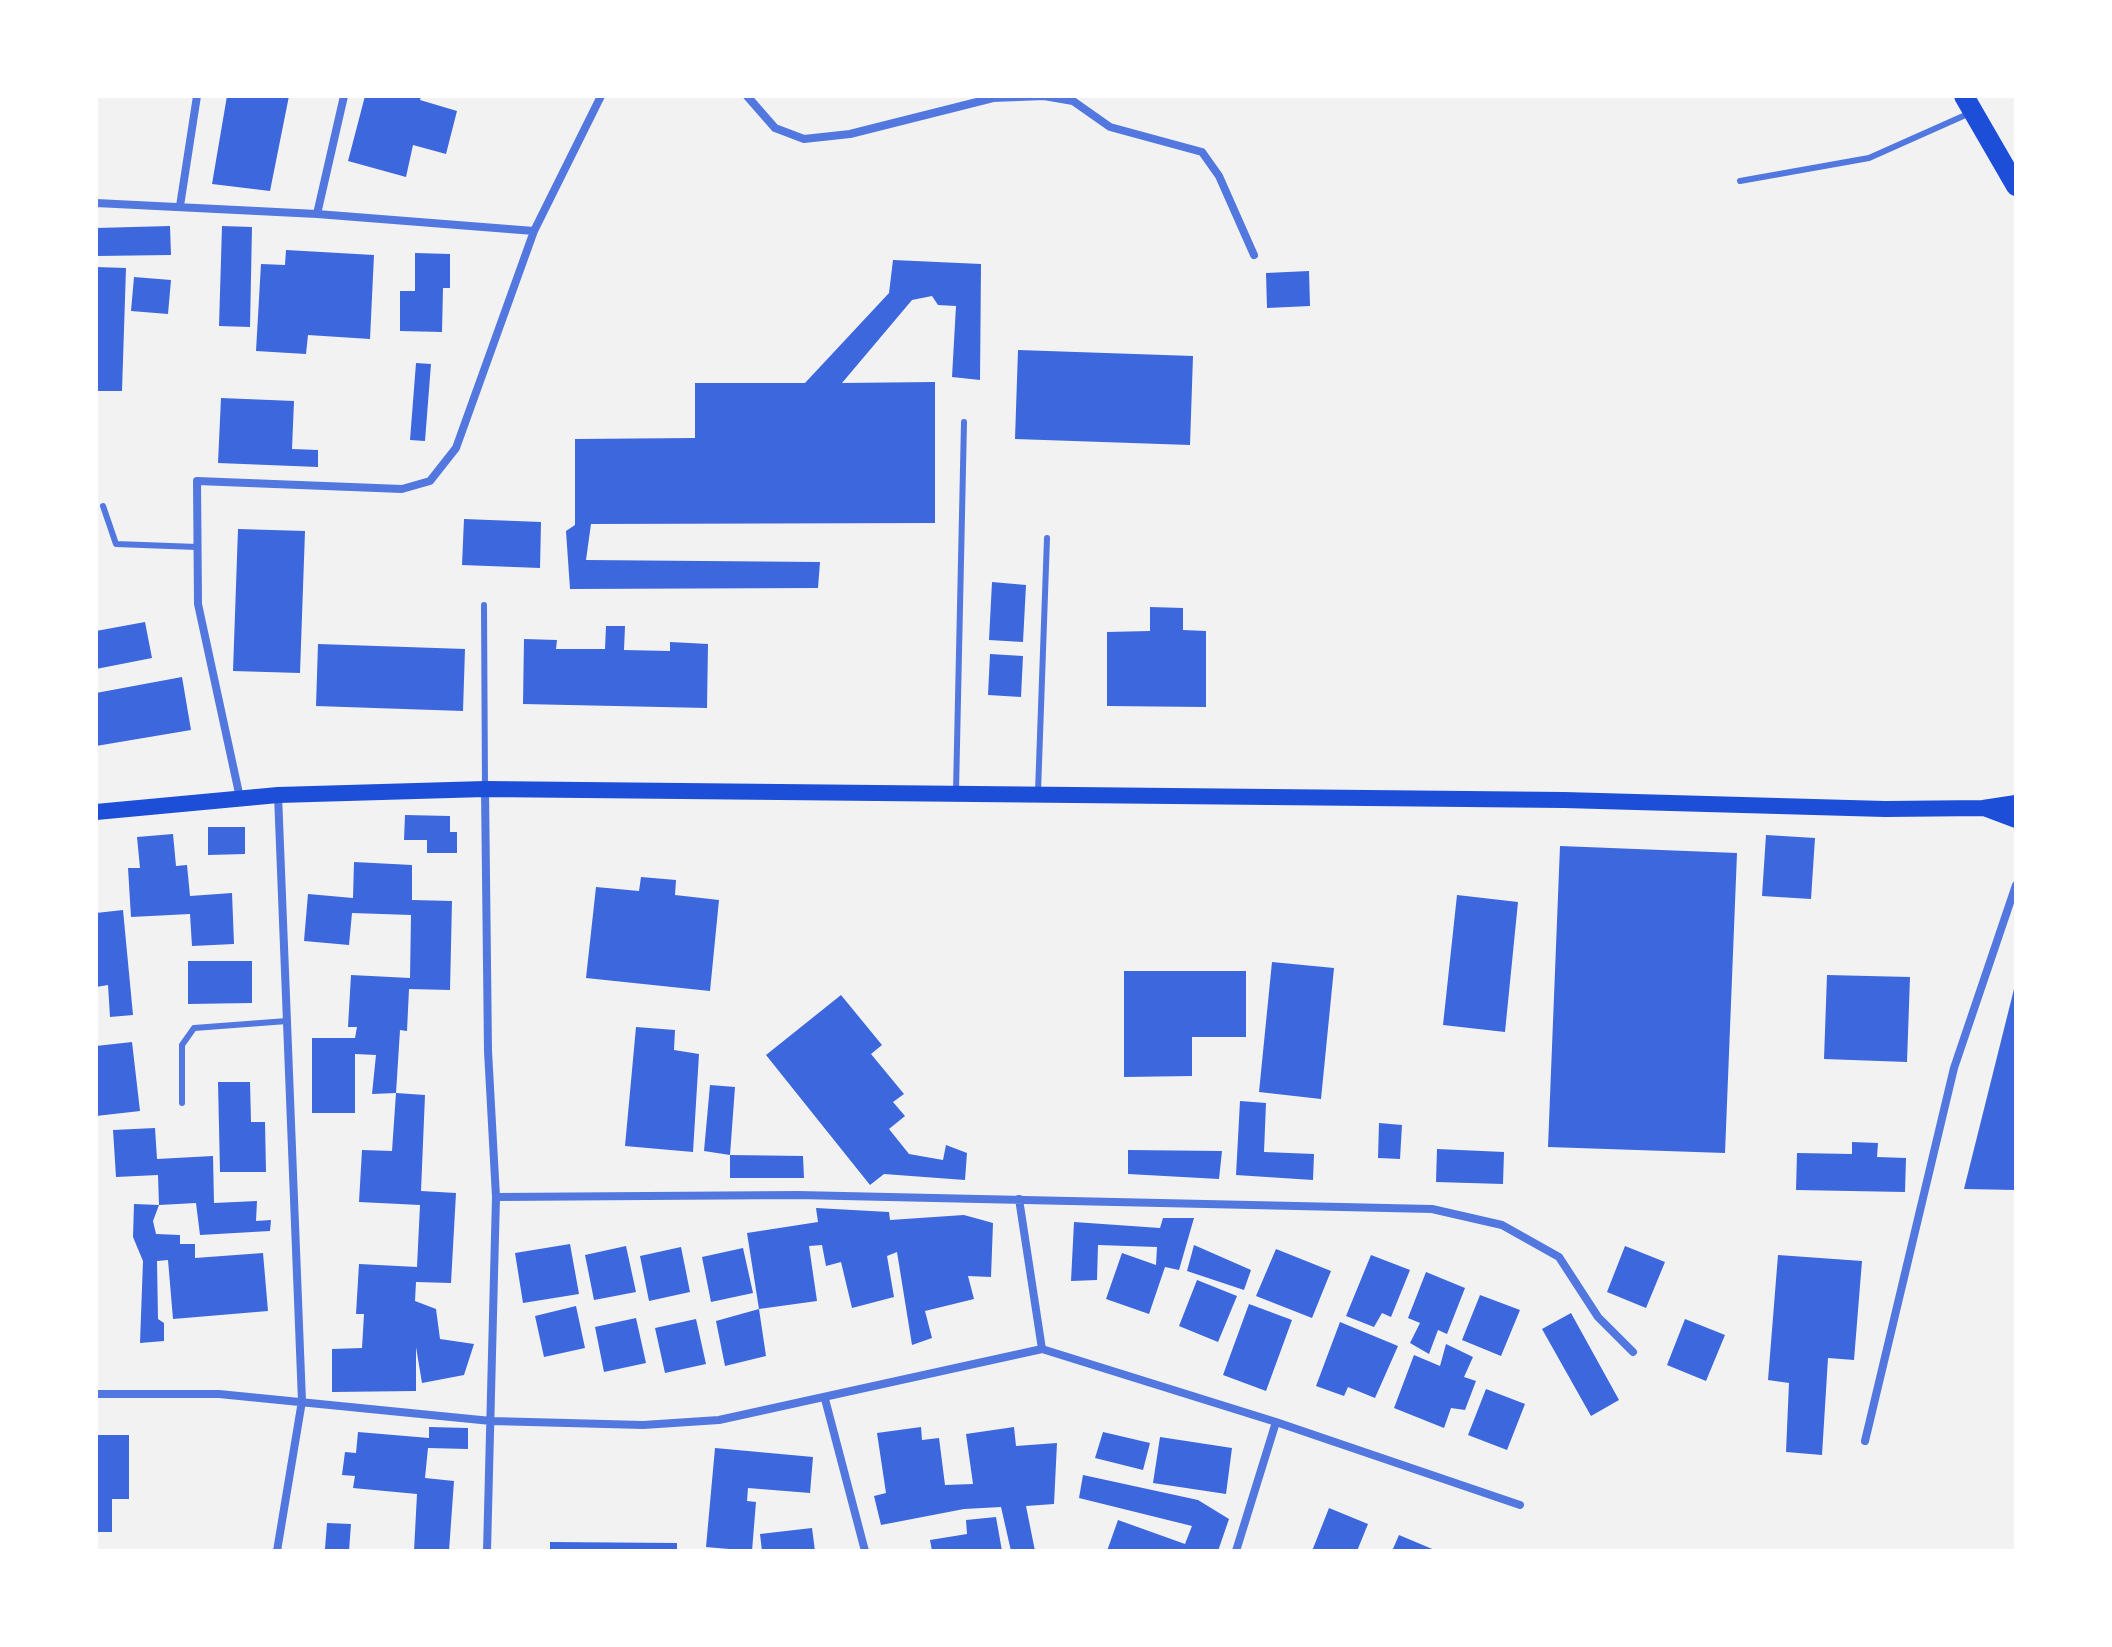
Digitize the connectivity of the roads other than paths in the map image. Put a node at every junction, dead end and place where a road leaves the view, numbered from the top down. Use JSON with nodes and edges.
{"nodes":[{"id":1,"x":197,"y":96,"type":"edge"},
{"id":2,"x":344,"y":96,"type":"edge"},
{"id":3,"x":601,"y":96,"type":"edge"},
{"id":4,"x":747,"y":96,"type":"edge"},
{"id":5,"x":1969,"y":104,"type":"edge"},
{"id":6,"x":1740,"y":181,"type":"dead end"},
{"id":7,"x":2016,"y":186,"type":"edge"},
{"id":8,"x":96,"y":203,"type":"edge"},
{"id":9,"x":180,"y":206,"type":"junction"},
{"id":10,"x":317,"y":214,"type":"junction"},
{"id":11,"x":534,"y":231,"type":"junction"},
{"id":12,"x":1254,"y":255,"type":"dead end"},
{"id":13,"x":964,"y":422,"type":"dead end"},
{"id":14,"x":103,"y":506,"type":"dead end"},
{"id":15,"x":1047,"y":538,"type":"dead end"},
{"id":16,"x":197,"y":547,"type":"junction"},
{"id":17,"x":484,"y":605,"type":"dead end"},
{"id":18,"x":485,"y":789,"type":"junction"},
{"id":19,"x":278,"y":795,"type":"junction"},
{"id":20,"x":956,"y":795,"type":"junction"},
{"id":21,"x":1038,"y":795,"type":"junction"},
{"id":22,"x":240,"y":798,"type":"junction"},
{"id":23,"x":2016,"y":803,"type":"edge"},
{"id":24,"x":1983,"y":808,"type":"junction"},
{"id":25,"x":96,"y":812,"type":"edge"},
{"id":26,"x":2016,"y":820,"type":"edge"},
{"id":27,"x":2016,"y":885,"type":"edge"},
{"id":28,"x":287,"y":1021,"type":"junction"},
{"id":29,"x":182,"y":1103,"type":"dead end"},
{"id":30,"x":496,"y":1197,"type":"junction"},
{"id":31,"x":1019,"y":1199,"type":"junction"},
{"id":32,"x":1042,"y":1349,"type":"junction"},
{"id":33,"x":1633,"y":1352,"type":"dead end"},
{"id":34,"x":96,"y":1394,"type":"edge"},
{"id":35,"x":825,"y":1399,"type":"junction"},
{"id":36,"x":302,"y":1401,"type":"junction"},
{"id":37,"x":491,"y":1421,"type":"junction"},
{"id":38,"x":1276,"y":1422,"type":"junction"},
{"id":39,"x":1865,"y":1441,"type":"dead end"},
{"id":40,"x":1520,"y":1505,"type":"dead end"},
{"id":41,"x":277,"y":1551,"type":"edge"},
{"id":42,"x":487,"y":1551,"type":"edge"},
{"id":43,"x":865,"y":1551,"type":"edge"},
{"id":44,"x":1236,"y":1551,"type":"edge"}],
"edges":[{"from":1,"to":9,"type":"street"},
{"from":2,"to":10,"type":"street"},
{"from":3,"to":11,"type":"street"},
{"from":4,"to":12,"type":"street"},
{"from":5,"to":6,"type":"lane"},
{"from":5,"to":7,"type":"main road"},
{"from":8,"to":9,"type":"street"},
{"from":9,"to":10,"type":"street"},
{"from":10,"to":11,"type":"street"},
{"from":11,"to":16,"type":"street"},
{"from":13,"to":20,"type":"lane"},
{"from":14,"to":16,"type":"lane"},
{"from":15,"to":21,"type":"lane"},
{"from":16,"to":22,"type":"street"},
{"from":17,"to":18,"type":"lane"},
{"from":18,"to":19,"type":"main road"},
{"from":18,"to":20,"type":"main road"},
{"from":18,"to":30,"type":"street"},
{"from":19,"to":22,"type":"main road"},
{"from":19,"to":28,"type":"street"},
{"from":20,"to":21,"type":"main road"},
{"from":21,"to":24,"type":"main road"},
{"from":22,"to":25,"type":"main road"},
{"from":23,"to":24,"type":"main road"},
{"from":24,"to":26,"type":"main road"},
{"from":27,"to":39,"type":"street"},
{"from":28,"to":29,"type":"lane"},
{"from":28,"to":36,"type":"street"},
{"from":30,"to":31,"type":"street"},
{"from":30,"to":37,"type":"street"},
{"from":31,"to":32,"type":"street"},
{"from":31,"to":33,"type":"street"},
{"from":32,"to":35,"type":"street"},
{"from":32,"to":38,"type":"street"},
{"from":34,"to":36,"type":"street"},
{"from":35,"to":37,"type":"street"},
{"from":35,"to":43,"type":"street"},
{"from":36,"to":37,"type":"street"},
{"from":36,"to":41,"type":"street"},
{"from":37,"to":42,"type":"street"},
{"from":38,"to":40,"type":"street"},
{"from":38,"to":44,"type":"street"}]}
